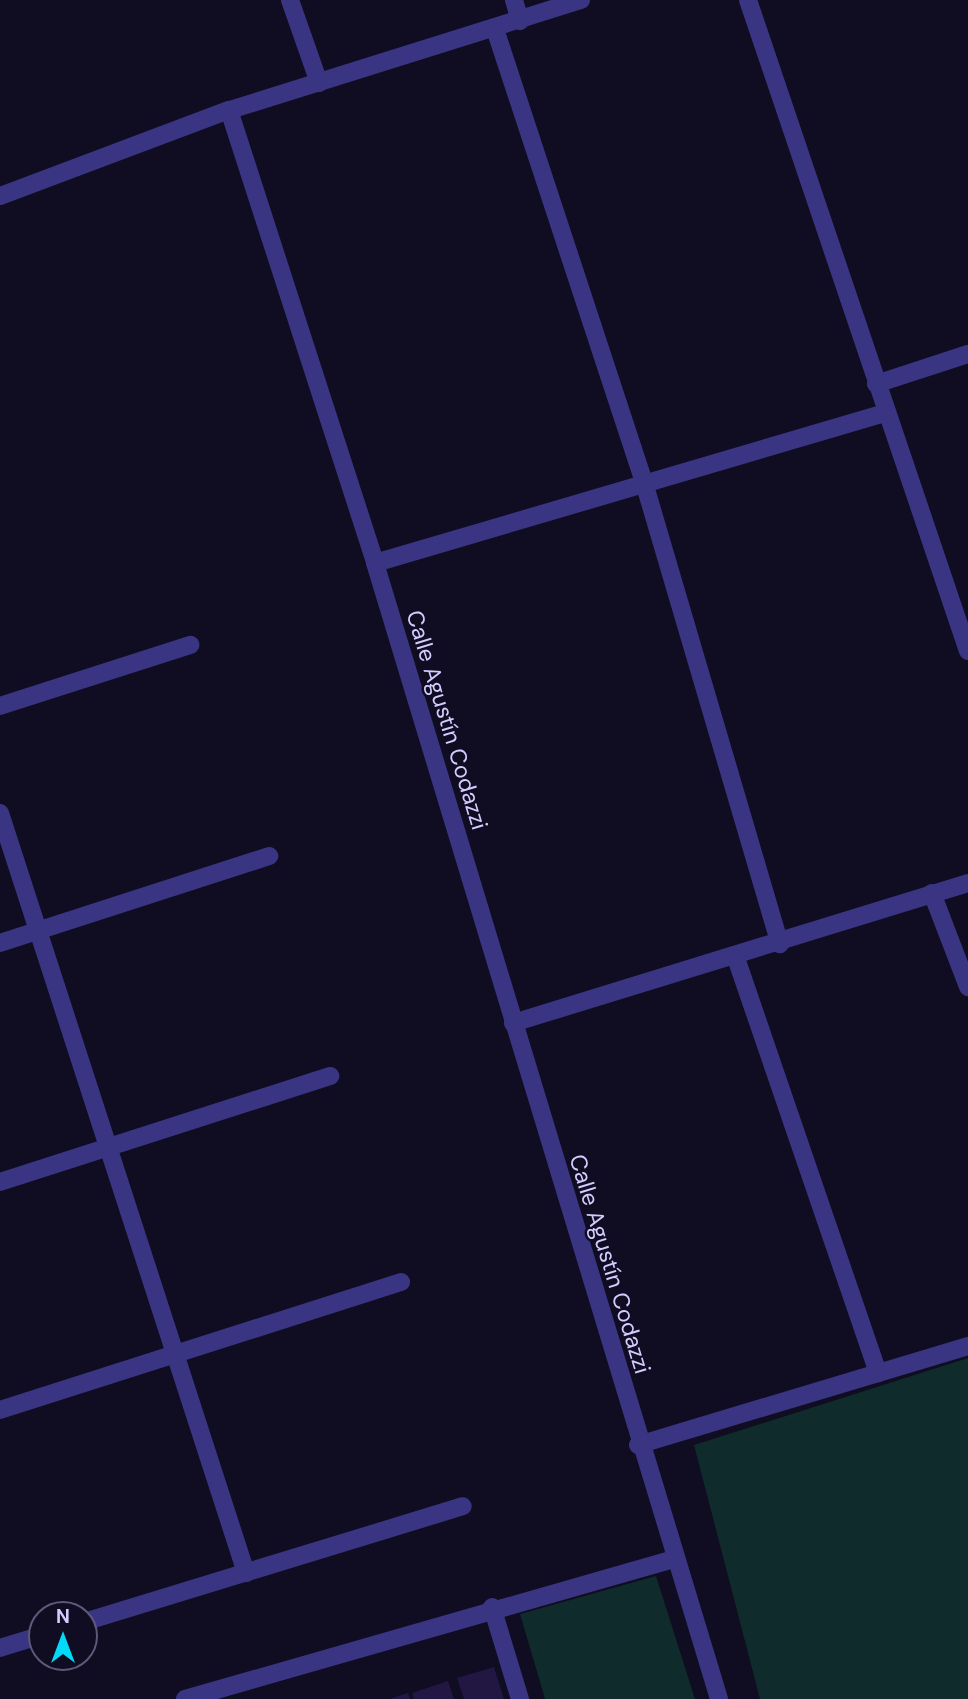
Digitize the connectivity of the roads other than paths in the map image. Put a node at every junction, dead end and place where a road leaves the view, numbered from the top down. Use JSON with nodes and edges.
{"nodes":[{"id":1,"x":290,"y":0,"type":"edge"},
{"id":2,"x":514,"y":0,"type":"edge"},
{"id":3,"x":580,"y":0,"type":"edge"},
{"id":4,"x":748,"y":0,"type":"edge"},
{"id":5,"x":520,"y":21,"type":"junction"},
{"id":6,"x":495,"y":29,"type":"junction"},
{"id":7,"x":319,"y":83,"type":"junction"},
{"id":8,"x":229,"y":110,"type":"junction"},
{"id":9,"x":0,"y":196,"type":"edge"},
{"id":10,"x":968,"y":354,"type":"edge"},
{"id":11,"x":876,"y":384,"type":"junction"},
{"id":12,"x":885,"y":413,"type":"junction"},
{"id":13,"x":643,"y":479,"type":"junction"},
{"id":14,"x":375,"y":563,"type":"junction"},
{"id":15,"x":190,"y":645,"type":"dead end"},
{"id":16,"x":968,"y":651,"type":"edge"},
{"id":17,"x":0,"y":706,"type":"edge"},
{"id":18,"x":0,"y":813,"type":"edge"},
{"id":19,"x":269,"y":856,"type":"dead end"},
{"id":20,"x":968,"y":883,"type":"edge"},
{"id":21,"x":932,"y":893,"type":"junction"},
{"id":22,"x":38,"y":931,"type":"junction"},
{"id":23,"x":0,"y":943,"type":"edge"},
{"id":24,"x":779,"y":944,"type":"junction"},
{"id":25,"x":736,"y":958,"type":"junction"},
{"id":26,"x":968,"y":987,"type":"edge"},
{"id":27,"x":513,"y":1023,"type":"junction"},
{"id":28,"x":330,"y":1076,"type":"dead end"},
{"id":29,"x":108,"y":1147,"type":"junction"},
{"id":30,"x":0,"y":1182,"type":"edge"},
{"id":31,"x":401,"y":1282,"type":"dead end"},
{"id":32,"x":968,"y":1346,"type":"edge"},
{"id":33,"x":175,"y":1354,"type":"junction"},
{"id":34,"x":878,"y":1373,"type":"junction"},
{"id":35,"x":0,"y":1410,"type":"edge"},
{"id":36,"x":638,"y":1445,"type":"junction"},
{"id":37,"x":463,"y":1506,"type":"dead end"},
{"id":38,"x":674,"y":1559,"type":"junction"},
{"id":39,"x":246,"y":1573,"type":"junction"},
{"id":40,"x":492,"y":1607,"type":"junction"},
{"id":41,"x":98,"y":1618,"type":"edge"},
{"id":42,"x":28,"y":1639,"type":"edge"},
{"id":43,"x":0,"y":1648,"type":"edge"},
{"id":44,"x":185,"y":1699,"type":"edge"},
{"id":45,"x":520,"y":1699,"type":"edge"},
{"id":46,"x":719,"y":1699,"type":"edge"}],
"edges":[{"from":1,"to":7,"type":"street"},
{"from":2,"to":5,"type":"street"},
{"from":3,"to":5,"type":"street"},
{"from":4,"to":11,"type":"street"},
{"from":5,"to":6,"type":"street"},
{"from":6,"to":7,"type":"street"},
{"from":6,"to":13,"type":"street"},
{"from":7,"to":8,"type":"street"},
{"from":8,"to":9,"type":"street"},
{"from":8,"to":14,"type":"street","name":"Calle Agustín Codazzi"},
{"from":10,"to":11,"type":"street"},
{"from":11,"to":12,"type":"street"},
{"from":12,"to":13,"type":"street"},
{"from":12,"to":16,"type":"street"},
{"from":13,"to":14,"type":"street"},
{"from":13,"to":24,"type":"street"},
{"from":14,"to":27,"type":"street","name":"Calle Agustín Codazzi"},
{"from":15,"to":17,"type":"street"},
{"from":18,"to":22,"type":"street"},
{"from":19,"to":22,"type":"street"},
{"from":20,"to":21,"type":"street"},
{"from":21,"to":24,"type":"street"},
{"from":21,"to":26,"type":"street"},
{"from":22,"to":23,"type":"street"},
{"from":22,"to":29,"type":"street"},
{"from":24,"to":25,"type":"street"},
{"from":25,"to":27,"type":"street"},
{"from":25,"to":34,"type":"street"},
{"from":27,"to":36,"type":"street","name":"Calle Agustín Codazzi"},
{"from":28,"to":29,"type":"street"},
{"from":29,"to":30,"type":"street"},
{"from":29,"to":33,"type":"street"},
{"from":31,"to":33,"type":"street"},
{"from":32,"to":34,"type":"street"},
{"from":33,"to":35,"type":"street"},
{"from":33,"to":39,"type":"street"},
{"from":34,"to":36,"type":"street"},
{"from":36,"to":38,"type":"street","name":"Calle Agustín Codazzi"},
{"from":37,"to":39,"type":"street"},
{"from":38,"to":40,"type":"street"},
{"from":38,"to":46,"type":"street","name":"Calle Agustín Codazzi"},
{"from":39,"to":41,"type":"street"},
{"from":40,"to":44,"type":"street"},
{"from":40,"to":45,"type":"street"},
{"from":42,"to":43,"type":"street"}]}
